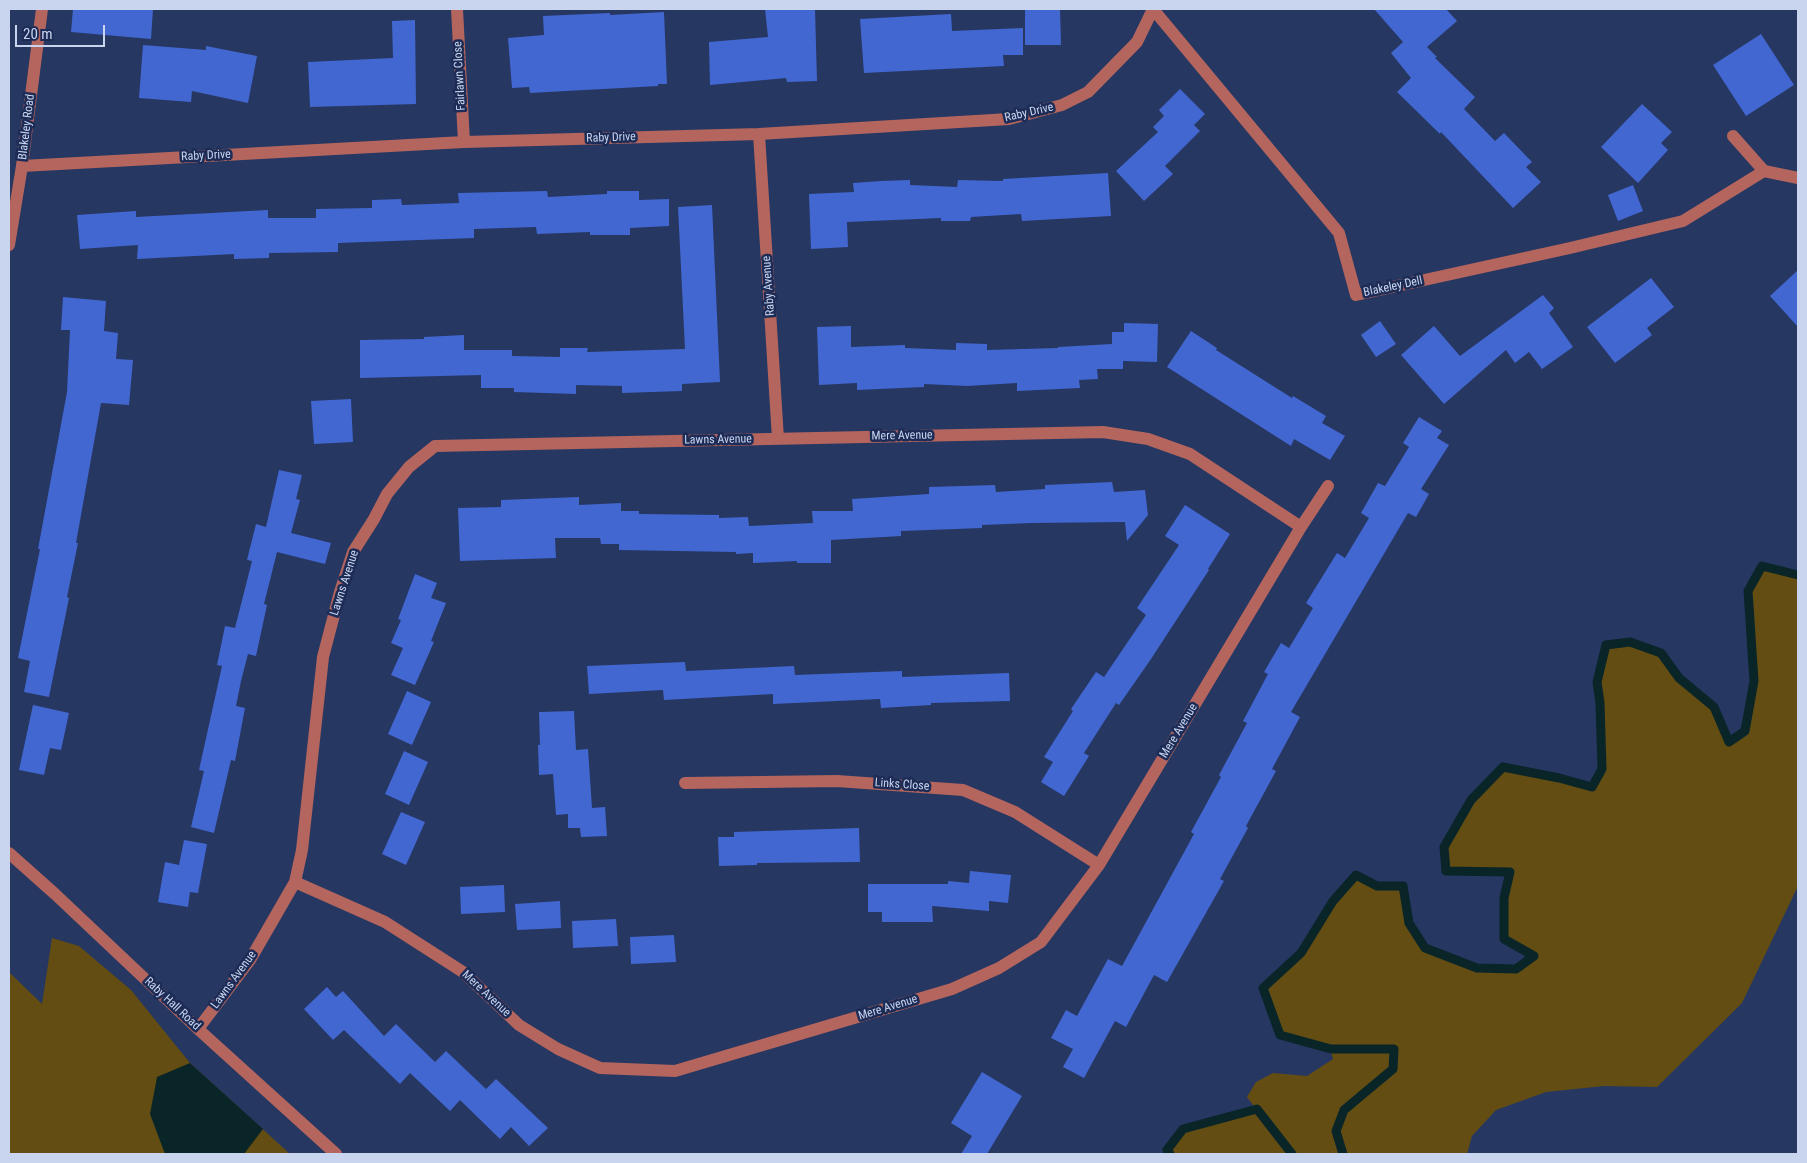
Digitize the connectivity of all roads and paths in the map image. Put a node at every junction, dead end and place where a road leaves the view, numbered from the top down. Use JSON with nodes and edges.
{"nodes":[{"id":1,"x":42,"y":9,"type":"edge"},
{"id":2,"x":457,"y":9,"type":"edge"},
{"id":3,"x":1153,"y":9,"type":"edge"},
{"id":4,"x":759,"y":134,"type":"junction"},
{"id":5,"x":1733,"y":136,"type":"dead end"},
{"id":6,"x":464,"y":142,"type":"junction"},
{"id":7,"x":22,"y":166,"type":"junction"},
{"id":8,"x":1764,"y":171,"type":"junction"},
{"id":9,"x":1798,"y":178,"type":"edge"},
{"id":10,"x":9,"y":245,"type":"edge"},
{"id":11,"x":778,"y":439,"type":"junction"},
{"id":12,"x":1328,"y":486,"type":"dead end"},
{"id":13,"x":1301,"y":527,"type":"junction"},
{"id":14,"x":685,"y":783,"type":"dead end"},
{"id":15,"x":9,"y":854,"type":"edge"},
{"id":16,"x":1100,"y":865,"type":"junction"},
{"id":17,"x":295,"y":882,"type":"junction"},
{"id":18,"x":198,"y":1029,"type":"junction"},
{"id":19,"x":336,"y":1154,"type":"edge"}],
"edges":[{"from":1,"to":7,"type":"street","name":"Blakeley Road"},
{"from":2,"to":6,"type":"street","name":"Fairlawn Close"},
{"from":3,"to":4,"type":"street","name":"Raby Drive"},
{"from":3,"to":8,"type":"street","name":"Blakeley Dell"},
{"from":4,"to":6,"type":"street","name":"Raby Drive"},
{"from":4,"to":11,"type":"street","name":"Raby Avenue"},
{"from":5,"to":8,"type":"street"},
{"from":6,"to":7,"type":"street","name":"Raby Drive"},
{"from":7,"to":10,"type":"street","name":"Blakeley Road"},
{"from":8,"to":9,"type":"street"},
{"from":11,"to":13,"type":"street","name":"Mere Avenue"},
{"from":11,"to":17,"type":"street","name":"Lawns Avenue"},
{"from":12,"to":13,"type":"street","name":"Mere Avenue"},
{"from":13,"to":16,"type":"street","name":"Mere Avenue"},
{"from":14,"to":16,"type":"street","name":"Links Close"},
{"from":15,"to":18,"type":"street","name":"Raby Hall Road"},
{"from":16,"to":17,"type":"street","name":"Mere Avenue"},
{"from":17,"to":18,"type":"street","name":"Lawns Avenue"},
{"from":18,"to":19,"type":"street","name":"Raby Hall Road"}]}
